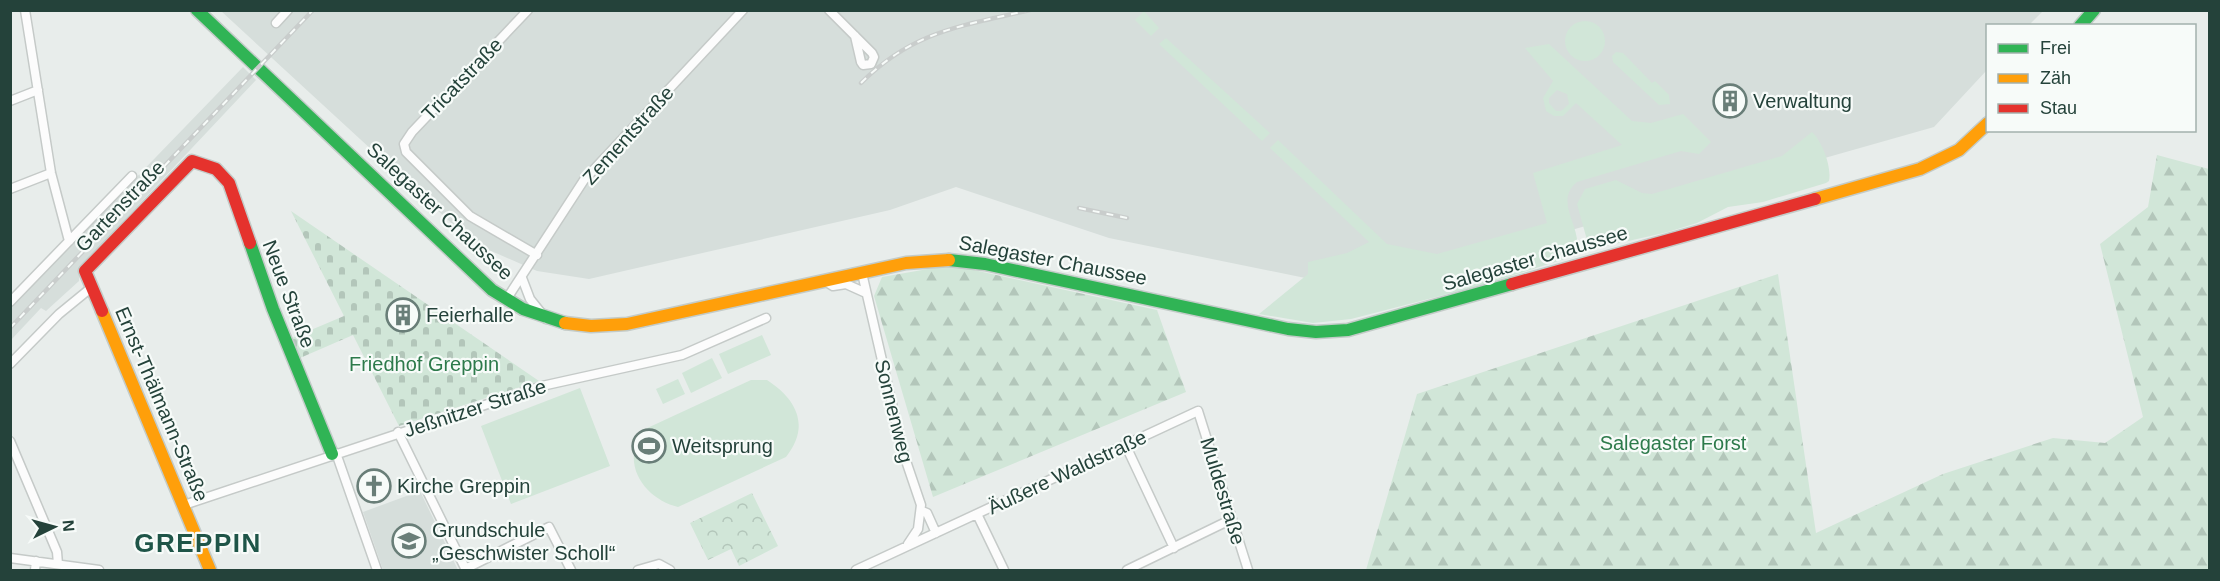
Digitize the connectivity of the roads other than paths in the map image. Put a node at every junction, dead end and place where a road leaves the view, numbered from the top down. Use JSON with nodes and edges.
{"nodes":[{"id":1,"x":25,"y":10,"type":"edge"},
{"id":2,"x":197,"y":10,"type":"edge"},
{"id":3,"x":288,"y":10,"type":"edge"},
{"id":4,"x":528,"y":10,"type":"edge"},
{"id":5,"x":743,"y":10,"type":"edge"},
{"id":6,"x":829,"y":10,"type":"edge"},
{"id":7,"x":2094,"y":10,"type":"edge"},
{"id":8,"x":276,"y":23,"type":"dead end"},
{"id":9,"x":2082,"y":24,"type":"edge"},
{"id":10,"x":855,"y":36,"type":"dead end"},
{"id":11,"x":38,"y":90,"type":"junction"},
{"id":12,"x":10,"y":101,"type":"edge"},
{"id":13,"x":1986,"y":125,"type":"edge"},
{"id":14,"x":198,"y":161,"type":"joint"},
{"id":15,"x":51,"y":173,"type":"junction"},
{"id":16,"x":132,"y":177,"type":"dead end"},
{"id":17,"x":10,"y":189,"type":"edge"},
{"id":18,"x":69,"y":241,"type":"junction"},
{"id":19,"x":537,"y":255,"type":"junction"},
{"id":20,"x":862,"y":273,"type":"junction"},
{"id":21,"x":522,"y":278,"type":"junction"},
{"id":22,"x":825,"y":281,"type":"junction"},
{"id":23,"x":92,"y":287,"type":"junction"},
{"id":24,"x":866,"y":293,"type":"junction"},
{"id":25,"x":506,"y":300,"type":"junction"},
{"id":26,"x":10,"y":302,"type":"edge"},
{"id":27,"x":766,"y":318,"type":"dead end"},
{"id":28,"x":546,"y":319,"type":"junction"},
{"id":29,"x":10,"y":364,"type":"edge"},
{"id":30,"x":1197,"y":411,"type":"joint"},
{"id":31,"x":398,"y":432,"type":"junction"},
{"id":32,"x":10,"y":441,"type":"edge"},
{"id":33,"x":1125,"y":444,"type":"junction"},
{"id":34,"x":334,"y":453,"type":"junction"},
{"id":35,"x":184,"y":505,"type":"junction"},
{"id":36,"x":922,"y":511,"type":"junction"},
{"id":37,"x":977,"y":514,"type":"junction"},
{"id":38,"x":1232,"y":519,"type":"junction"},
{"id":39,"x":936,"y":533,"type":"junction"},
{"id":40,"x":908,"y":544,"type":"junction"},
{"id":41,"x":1174,"y":548,"type":"junction"},
{"id":42,"x":10,"y":558,"type":"edge"},
{"id":43,"x":58,"y":564,"type":"junction"},
{"id":44,"x":35,"y":566,"type":"edge"},
{"id":45,"x":1138,"y":568,"type":"edge"},
{"id":46,"x":99,"y":570,"type":"edge"},
{"id":47,"x":210,"y":570,"type":"edge"},
{"id":48,"x":377,"y":570,"type":"edge"},
{"id":49,"x":466,"y":570,"type":"edge"},
{"id":50,"x":571,"y":570,"type":"edge"},
{"id":51,"x":638,"y":570,"type":"edge"},
{"id":52,"x":670,"y":570,"type":"edge"},
{"id":53,"x":856,"y":570,"type":"edge"},
{"id":54,"x":1005,"y":570,"type":"edge"},
{"id":55,"x":1127,"y":570,"type":"edge"},
{"id":56,"x":1248,"y":570,"type":"edge"}],
"edges":[{"from":1,"to":11,"type":"street"},
{"from":2,"to":25,"type":"main road","name":"Salegaster Chaussee"},
{"from":3,"to":8,"type":"street"},
{"from":4,"to":19,"type":"street","name":"Tricatstraße"},
{"from":5,"to":19,"type":"street","name":"Zementstraße"},
{"from":6,"to":10,"type":"street"},
{"from":7,"to":9,"type":"main road"},
{"from":11,"to":12,"type":"street"},
{"from":11,"to":15,"type":"street"},
{"from":13,"to":20,"type":"main road","name":"Salegaster Chaussee"},
{"from":14,"to":23,"type":"main road","name":"Gartenstraße"},
{"from":14,"to":34,"type":"main road","name":"Neue Straße"},
{"from":15,"to":17,"type":"street"},
{"from":15,"to":18,"type":"street"},
{"from":16,"to":18,"type":"street"},
{"from":18,"to":26,"type":"street"},
{"from":19,"to":21,"type":"street","name":"Zementstraße"},
{"from":20,"to":22,"type":"main road","name":"Salegaster Chaussee"},
{"from":20,"to":24,"type":"street","name":"Sonnenweg"},
{"from":21,"to":25,"type":"street","name":"Zementstraße"},
{"from":21,"to":28,"type":"street"},
{"from":22,"to":24,"type":"street"},
{"from":22,"to":28,"type":"main road","name":"Salegaster Chaussee"},
{"from":23,"to":29,"type":"street"},
{"from":23,"to":35,"type":"main road","name":"Ernst-Thälmann-Straße"},
{"from":24,"to":36,"type":"street","name":"Sonnenweg"},
{"from":25,"to":28,"type":"main road","name":"Salegaster Chaussee"},
{"from":27,"to":31,"type":"street","name":"Jeßnitzer Straße"},
{"from":30,"to":33,"type":"street","name":"Äußere Waldstraße"},
{"from":30,"to":38,"type":"street","name":"Muldestraße"},
{"from":31,"to":34,"type":"street","name":"Jeßnitzer Straße"},
{"from":31,"to":49,"type":"street"},
{"from":32,"to":43,"type":"street"},
{"from":33,"to":37,"type":"street","name":"Äußere Waldstraße"},
{"from":33,"to":41,"type":"street"},
{"from":34,"to":35,"type":"street","name":"Jeßnitzer Straße"},
{"from":34,"to":48,"type":"street","name":"Neue Straße"},
{"from":35,"to":47,"type":"main road","name":"Ernst-Thälmann-Straße"},
{"from":36,"to":39,"type":"street"},
{"from":36,"to":40,"type":"street"},
{"from":37,"to":39,"type":"street","name":"Äußere Waldstraße"},
{"from":37,"to":54,"type":"street"},
{"from":38,"to":41,"type":"street"},
{"from":38,"to":56,"type":"street","name":"Muldestraße"},
{"from":39,"to":40,"type":"street","name":"Äußere Waldstraße"},
{"from":40,"to":53,"type":"street","name":"Äußere Waldstraße"},
{"from":41,"to":45,"type":"street"},
{"from":42,"to":44,"type":"street"},
{"from":43,"to":44,"type":"street"},
{"from":43,"to":46,"type":"street"},
{"from":45,"to":55,"type":"street"},
{"from":49,"to":50,"type":"street"},
{"from":51,"to":52,"type":"street"}]}
